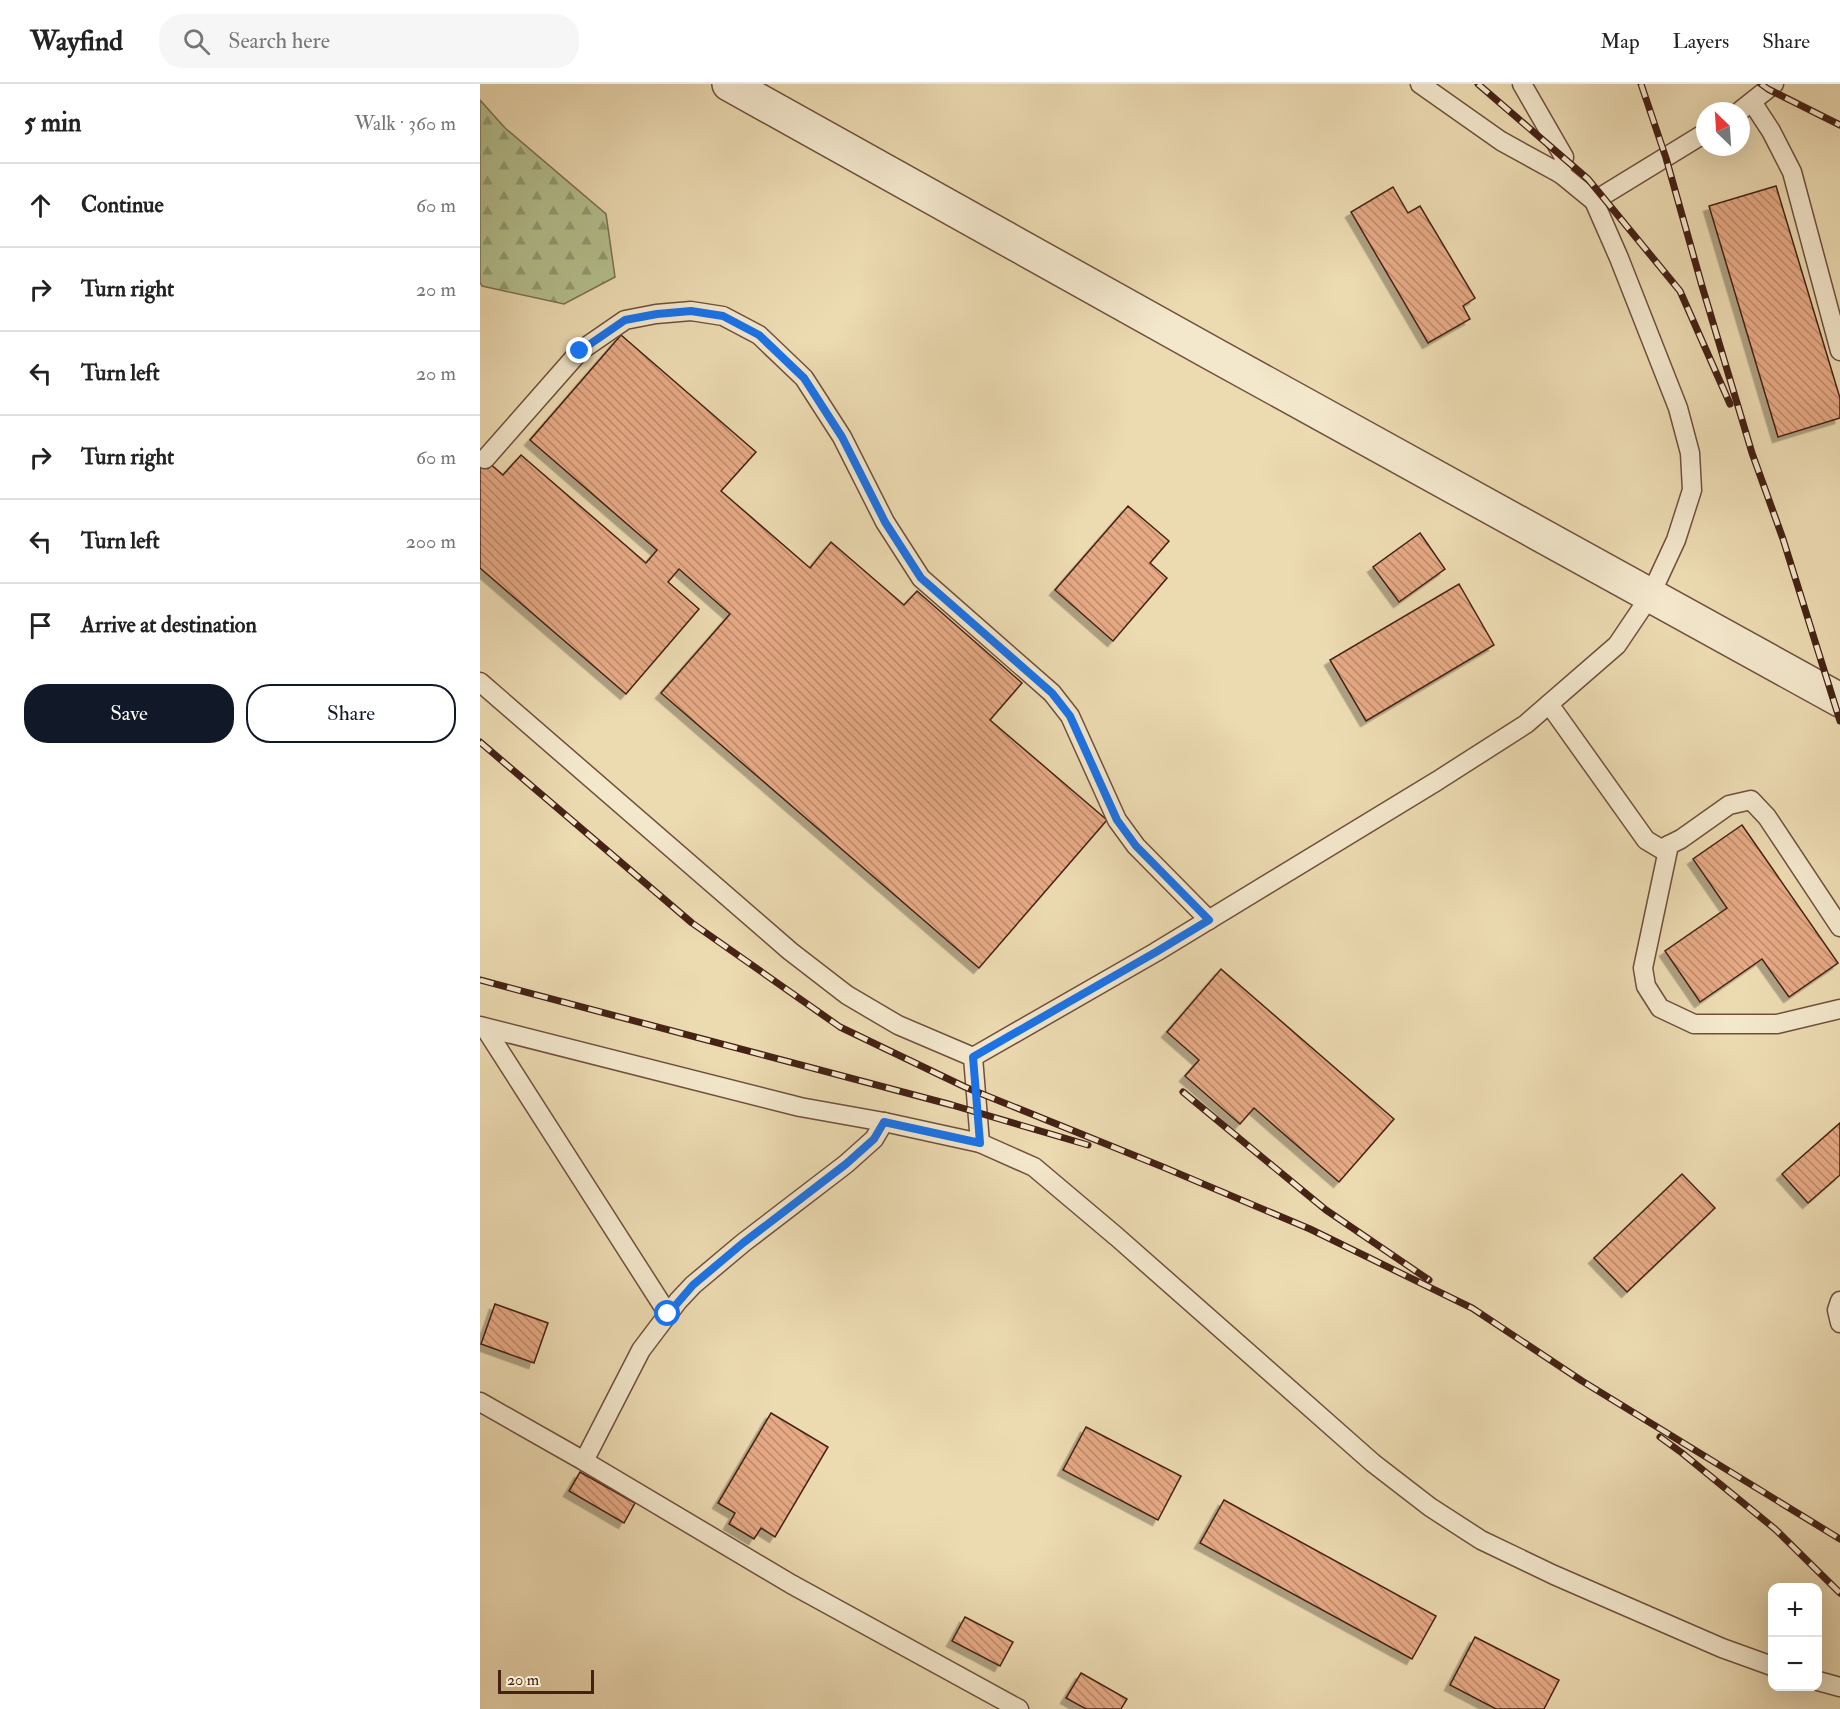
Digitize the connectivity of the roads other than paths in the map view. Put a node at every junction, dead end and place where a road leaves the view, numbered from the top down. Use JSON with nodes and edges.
{"nodes":[{"id":1,"x":729,"y":84,"type":"edge"},
{"id":2,"x":1420,"y":84,"type":"edge"},
{"id":3,"x":1522,"y":84,"type":"edge"},
{"id":4,"x":1774,"y":84,"type":"edge"},
{"id":5,"x":1750,"y":103,"type":"edge"},
{"id":6,"x":1750,"y":110,"type":"edge"},
{"id":7,"x":1696,"y":139,"type":"edge"},
{"id":8,"x":1561,"y":174,"type":"junction"},
{"id":9,"x":1594,"y":201,"type":"junction"},
{"id":10,"x":1840,"y":351,"type":"edge"},
{"id":11,"x":485,"y":459,"type":"dead end"},
{"id":12,"x":1650,"y":596,"type":"junction"},
{"id":13,"x":480,"y":682,"type":"edge"},
{"id":14,"x":1840,"y":700,"type":"edge"},
{"id":15,"x":1549,"y":704,"type":"junction"},
{"id":16,"x":1669,"y":845,"type":"junction"},
{"id":17,"x":1209,"y":920,"type":"junction"},
{"id":18,"x":1840,"y":927,"type":"edge"},
{"id":19,"x":1840,"y":1009,"type":"edge"},
{"id":20,"x":483,"y":1027,"type":"edge"},
{"id":21,"x":973,"y":1057,"type":"junction"},
{"id":22,"x":884,"y":1122,"type":"junction"},
{"id":23,"x":980,"y":1143,"type":"junction"},
{"id":24,"x":1840,"y":1301,"type":"edge"},
{"id":25,"x":668,"y":1314,"type":"junction"},
{"id":26,"x":1840,"y":1323,"type":"edge"},
{"id":27,"x":480,"y":1402,"type":"edge"},
{"id":28,"x":584,"y":1461,"type":"junction"},
{"id":29,"x":1768,"y":1664,"type":"edge"},
{"id":30,"x":1822,"y":1682,"type":"edge"},
{"id":31,"x":1840,"y":1687,"type":"edge"},
{"id":32,"x":1019,"y":1709,"type":"edge"}],
"edges":[{"from":1,"to":12,"type":"street"},
{"from":2,"to":8,"type":"lane"},
{"from":3,"to":8,"type":"lane"},
{"from":4,"to":5,"type":"lane"},
{"from":6,"to":10,"type":"lane"},
{"from":7,"to":9,"type":"lane"},
{"from":8,"to":9,"type":"lane"},
{"from":9,"to":12,"type":"lane"},
{"from":11,"to":17,"type":"lane"},
{"from":12,"to":14,"type":"street"},
{"from":12,"to":15,"type":"lane"},
{"from":13,"to":21,"type":"lane"},
{"from":15,"to":16,"type":"lane"},
{"from":15,"to":17,"type":"lane"},
{"from":16,"to":18,"type":"lane"},
{"from":16,"to":19,"type":"lane"},
{"from":17,"to":21,"type":"lane"},
{"from":20,"to":22,"type":"lane"},
{"from":20,"to":25,"type":"lane"},
{"from":21,"to":23,"type":"lane"},
{"from":22,"to":23,"type":"lane"},
{"from":22,"to":25,"type":"lane"},
{"from":23,"to":29,"type":"lane"},
{"from":24,"to":26,"type":"lane"},
{"from":25,"to":28,"type":"lane"},
{"from":27,"to":28,"type":"lane"},
{"from":28,"to":32,"type":"lane"},
{"from":30,"to":31,"type":"lane"}]}
